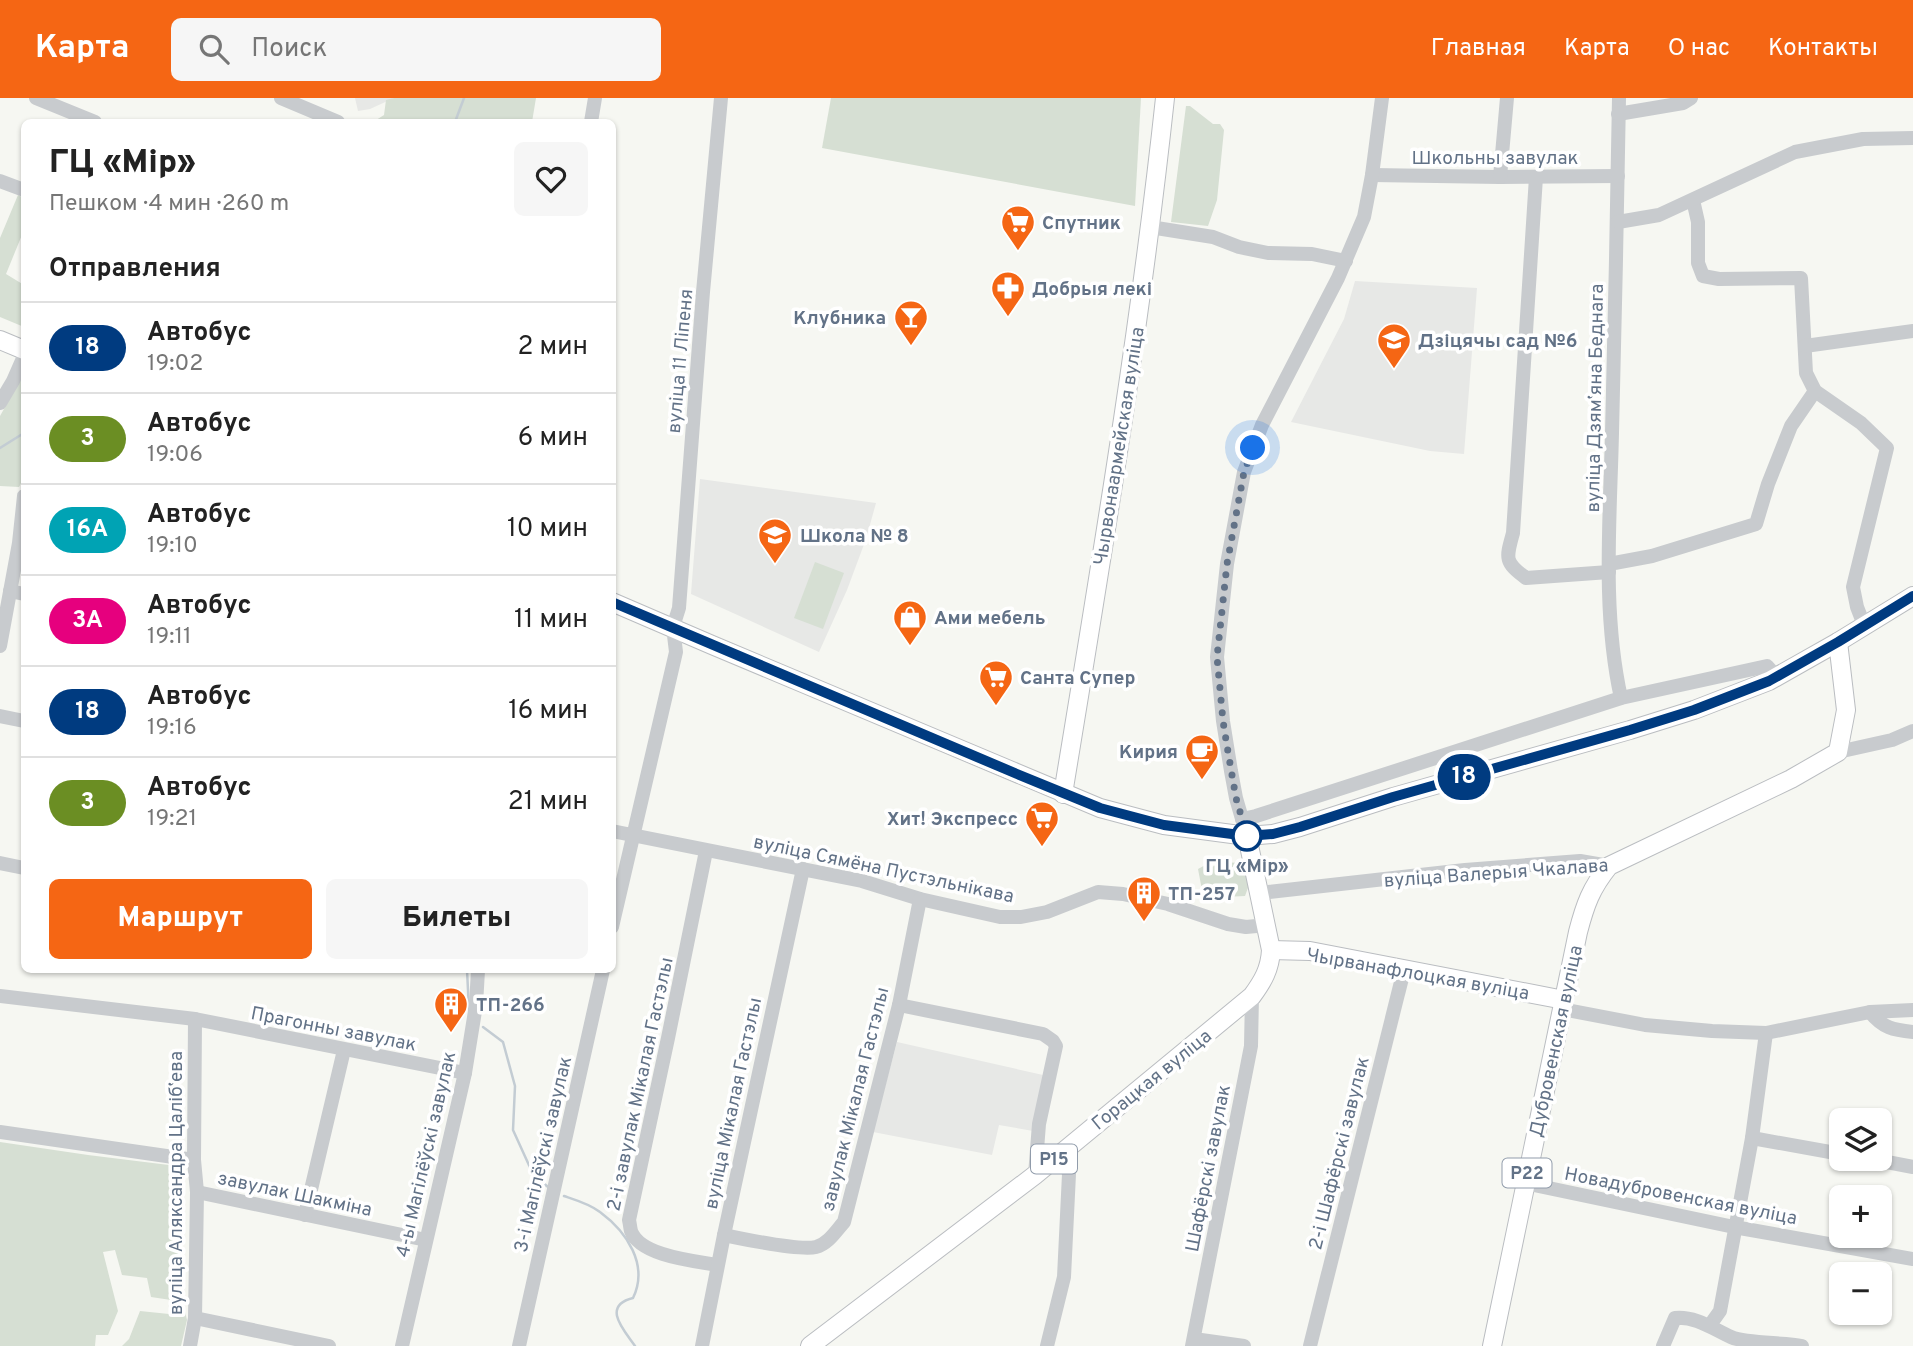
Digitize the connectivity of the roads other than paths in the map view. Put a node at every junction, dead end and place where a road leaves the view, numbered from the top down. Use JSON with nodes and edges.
{"nodes":[{"id":1,"x":36,"y":98,"type":"edge"},
{"id":2,"x":281,"y":98,"type":"edge"},
{"id":3,"x":595,"y":98,"type":"edge"},
{"id":4,"x":721,"y":98,"type":"edge"},
{"id":5,"x":1165,"y":98,"type":"edge"},
{"id":6,"x":1382,"y":98,"type":"edge"},
{"id":7,"x":1507,"y":98,"type":"edge"},
{"id":8,"x":1619,"y":98,"type":"edge"},
{"id":9,"x":1691,"y":98,"type":"edge"},
{"id":10,"x":1618,"y":114,"type":"junction"},
{"id":11,"x":88,"y":119,"type":"edge"},
{"id":12,"x":331,"y":119,"type":"edge"},
{"id":13,"x":592,"y":119,"type":"edge"},
{"id":14,"x":1913,"y":138,"type":"edge"},
{"id":15,"x":1372,"y":175,"type":"junction"},
{"id":16,"x":1618,"y":176,"type":"junction"},
{"id":17,"x":1500,"y":177,"type":"junction"},
{"id":18,"x":1536,"y":177,"type":"junction"},
{"id":19,"x":0,"y":181,"type":"edge"},
{"id":20,"x":21,"y":189,"type":"edge"},
{"id":21,"x":1693,"y":200,"type":"junction"},
{"id":22,"x":1618,"y":222,"type":"junction"},
{"id":23,"x":1150,"y":227,"type":"junction"},
{"id":24,"x":1346,"y":261,"type":"junction"},
{"id":25,"x":1913,"y":331,"type":"edge"},
{"id":26,"x":0,"y":340,"type":"edge"},
{"id":27,"x":1805,"y":346,"type":"junction"},
{"id":28,"x":21,"y":349,"type":"edge"},
{"id":29,"x":21,"y":363,"type":"edge"},
{"id":30,"x":1815,"y":391,"type":"junction"},
{"id":31,"x":0,"y":403,"type":"edge"},
{"id":32,"x":21,"y":524,"type":"edge"},
{"id":33,"x":1609,"y":568,"type":"junction"},
{"id":34,"x":17,"y":593,"type":"edge"},
{"id":35,"x":1913,"y":596,"type":"edge"},
{"id":36,"x":616,"y":604,"type":"edge"},
{"id":37,"x":1864,"y":625,"type":"junction"},
{"id":38,"x":673,"y":627,"type":"junction"},
{"id":39,"x":1838,"y":642,"type":"junction"},
{"id":40,"x":0,"y":646,"type":"edge"},
{"id":41,"x":1777,"y":677,"type":"junction"},
{"id":42,"x":1621,"y":698,"type":"junction"},
{"id":43,"x":0,"y":716,"type":"edge"},
{"id":44,"x":21,"y":720,"type":"edge"},
{"id":45,"x":1913,"y":731,"type":"edge"},
{"id":46,"x":1838,"y":752,"type":"junction"},
{"id":47,"x":1063,"y":794,"type":"junction"},
{"id":48,"x":1245,"y":828,"type":"junction"},
{"id":49,"x":616,"y":832,"type":"edge"},
{"id":50,"x":634,"y":835,"type":"junction"},
{"id":51,"x":706,"y":851,"type":"junction"},
{"id":52,"x":0,"y":863,"type":"edge"},
{"id":53,"x":21,"y":866,"type":"edge"},
{"id":54,"x":1609,"y":866,"type":"junction"},
{"id":55,"x":803,"y":869,"type":"junction"},
{"id":56,"x":1260,"y":892,"type":"junction"},
{"id":57,"x":920,"y":899,"type":"junction"},
{"id":58,"x":616,"y":910,"type":"edge"},
{"id":59,"x":1267,"y":925,"type":"junction"},
{"id":60,"x":1272,"y":950,"type":"junction"},
{"id":61,"x":1404,"y":970,"type":"junction"},
{"id":62,"x":478,"y":973,"type":"edge"},
{"id":63,"x":602,"y":973,"type":"edge"},
{"id":64,"x":0,"y":996,"type":"edge"},
{"id":65,"x":1252,"y":996,"type":"junction"},
{"id":66,"x":899,"y":1005,"type":"junction"},
{"id":67,"x":1563,"y":1005,"type":"junction"},
{"id":68,"x":1913,"y":1010,"type":"edge"},
{"id":69,"x":1870,"y":1012,"type":"junction"},
{"id":70,"x":195,"y":1020,"type":"junction"},
{"id":71,"x":1913,"y":1032,"type":"edge"},
{"id":72,"x":1766,"y":1033,"type":"junction"},
{"id":73,"x":344,"y":1050,"type":"junction"},
{"id":74,"x":465,"y":1073,"type":"junction"},
{"id":75,"x":0,"y":1132,"type":"edge"},
{"id":76,"x":1752,"y":1138,"type":"junction"},
{"id":77,"x":1062,"y":1151,"type":"junction"},
{"id":78,"x":1829,"y":1152,"type":"edge"},
{"id":79,"x":194,"y":1160,"type":"junction"},
{"id":80,"x":1892,"y":1163,"type":"edge"},
{"id":81,"x":1913,"y":1167,"type":"edge"},
{"id":82,"x":1035,"y":1175,"type":"junction"},
{"id":83,"x":1525,"y":1183,"type":"junction"},
{"id":84,"x":197,"y":1192,"type":"junction"},
{"id":85,"x":305,"y":1215,"type":"junction"},
{"id":86,"x":1734,"y":1227,"type":"junction"},
{"id":87,"x":724,"y":1236,"type":"junction"},
{"id":88,"x":426,"y":1240,"type":"junction"},
{"id":89,"x":1913,"y":1259,"type":"edge"},
{"id":90,"x":717,"y":1265,"type":"junction"},
{"id":91,"x":195,"y":1318,"type":"junction"},
{"id":92,"x":1710,"y":1325,"type":"junction"},
{"id":93,"x":1193,"y":1342,"type":"edge"},
{"id":94,"x":190,"y":1346,"type":"edge"},
{"id":95,"x":329,"y":1346,"type":"edge"},
{"id":96,"x":402,"y":1346,"type":"edge"},
{"id":97,"x":519,"y":1346,"type":"edge"},
{"id":98,"x":702,"y":1346,"type":"edge"},
{"id":99,"x":810,"y":1346,"type":"edge"},
{"id":100,"x":1047,"y":1346,"type":"edge"},
{"id":101,"x":1244,"y":1346,"type":"edge"},
{"id":102,"x":1310,"y":1346,"type":"edge"},
{"id":103,"x":1492,"y":1346,"type":"edge"},
{"id":104,"x":1663,"y":1346,"type":"edge"},
{"id":105,"x":1802,"y":1346,"type":"edge"}],
"edges":[{"from":1,"to":11,"type":"street"},
{"from":2,"to":12,"type":"street"},
{"from":3,"to":13,"type":"street"},
{"from":4,"to":38,"type":"street","name":"вуліца 11 Ліпеня"},
{"from":5,"to":23,"type":"main road","name":"Чырвонаармейская вуліца"},
{"from":6,"to":15,"type":"street"},
{"from":7,"to":17,"type":"street"},
{"from":8,"to":10,"type":"street","name":"вуліца Дзямʼяна Беднага"},
{"from":9,"to":10,"type":"street"},
{"from":10,"to":16,"type":"street","name":"вуліца Дзямʼяна Беднага"},
{"from":14,"to":21,"type":"street"},
{"from":15,"to":17,"type":"street","name":"Школьны завулак"},
{"from":15,"to":24,"type":"street"},
{"from":16,"to":18,"type":"street","name":"Школьны завулак"},
{"from":16,"to":22,"type":"street","name":"вуліца Дзямʼяна Беднага"},
{"from":17,"to":18,"type":"street","name":"Школьны завулак"},
{"from":18,"to":33,"type":"street"},
{"from":19,"to":20,"type":"street"},
{"from":21,"to":22,"type":"street"},
{"from":21,"to":27,"type":"street"},
{"from":22,"to":33,"type":"street","name":"вуліца Дзямʼяна Беднага"},
{"from":23,"to":24,"type":"street"},
{"from":23,"to":47,"type":"main road","name":"Чырвонаармейская вуліца"},
{"from":24,"to":48,"type":"street"},
{"from":25,"to":27,"type":"street"},
{"from":26,"to":28,"type":"main road"},
{"from":27,"to":30,"type":"street"},
{"from":29,"to":31,"type":"street"},
{"from":30,"to":33,"type":"street"},
{"from":30,"to":37,"type":"street"},
{"from":32,"to":34,"type":"street"},
{"from":33,"to":42,"type":"street","name":"вуліца Дзямʼяна Беднага"},
{"from":34,"to":40,"type":"street"},
{"from":35,"to":37,"type":"main road"},
{"from":36,"to":38,"type":"main road"},
{"from":37,"to":39,"type":"main road"},
{"from":38,"to":47,"type":"main road"},
{"from":38,"to":50,"type":"street"},
{"from":39,"to":41,"type":"main road"},
{"from":39,"to":46,"type":"main road"},
{"from":41,"to":42,"type":"street"},
{"from":41,"to":48,"type":"main road"},
{"from":42,"to":48,"type":"street"},
{"from":43,"to":44,"type":"street"},
{"from":45,"to":46,"type":"street","name":"вуліца Валерыя Чкалава"},
{"from":46,"to":54,"type":"main road","name":"вуліца Валерыя Чкалава","number":"Р22"},
{"from":47,"to":48,"type":"main road"},
{"from":48,"to":56,"type":"main road","number":"Р15"},
{"from":49,"to":50,"type":"street","name":"вуліца Сямёна Пустэльнікава"},
{"from":50,"to":51,"type":"street","name":"вуліца Сямёна Пустэльнікава"},
{"from":50,"to":58,"type":"street"},
{"from":51,"to":55,"type":"street","name":"вуліца Сямёна Пустэльнікава"},
{"from":51,"to":90,"type":"street","name":"2-і завулак Мікалая Гастэлы"},
{"from":52,"to":53,"type":"street"},
{"from":54,"to":56,"type":"street","name":"вуліца Валерыя Чкалава"},
{"from":54,"to":67,"type":"main road","name":"Дубровенская вуліца","number":"Р22"},
{"from":55,"to":57,"type":"street","name":"вуліца Сямёна Пустэльнікава"},
{"from":55,"to":87,"type":"street","name":"вуліца Мікалая Гастэлы"},
{"from":56,"to":59,"type":"main road","number":"Р15"},
{"from":57,"to":59,"type":"street","name":"вуліца Сямёна Пустэльнікава"},
{"from":57,"to":66,"type":"street","name":"завулак Мікалая Гастэлы"},
{"from":59,"to":60,"type":"main road","number":"Р15"},
{"from":60,"to":61,"type":"main road","name":"Чырванафлоцкая вуліца"},
{"from":60,"to":65,"type":"main road","name":"Горацкая вуліца","number":"Р15"},
{"from":61,"to":67,"type":"main road","name":"Чырванафлоцкая вуліца"},
{"from":61,"to":102,"type":"street","name":"2-і Шафёрскі завулак"},
{"from":62,"to":74,"type":"street","name":"4-ы Магілёўскі завулак"},
{"from":63,"to":97,"type":"street","name":"3-і Магілёўскі завулак"},
{"from":64,"to":70,"type":"street","name":"Прагонны завулак"},
{"from":65,"to":77,"type":"main road","name":"Горацкая вуліца","number":"Р15"},
{"from":65,"to":93,"type":"street","name":"Шафёрскі завулак"},
{"from":66,"to":82,"type":"street"},
{"from":66,"to":87,"type":"street","name":"завулак Мікалая Гастэлы"},
{"from":67,"to":72,"type":"street","name":"Чырванафлоцкая вуліца"},
{"from":67,"to":83,"type":"main road","name":"Дубровенская вуліца","number":"Р22"},
{"from":68,"to":69,"type":"street","name":"Чырванафлоцкая вуліца"},
{"from":69,"to":71,"type":"street"},
{"from":69,"to":72,"type":"street","name":"Чырванафлоцкая вуліца"},
{"from":70,"to":73,"type":"street","name":"Прагонны завулак"},
{"from":70,"to":79,"type":"street","name":"вуліца Аляксандра Цалібʼева"},
{"from":72,"to":76,"type":"street"},
{"from":73,"to":74,"type":"street","name":"Прагонны завулак"},
{"from":73,"to":85,"type":"street"},
{"from":74,"to":88,"type":"street","name":"4-ы Магілёўскі завулак"},
{"from":75,"to":79,"type":"street"},
{"from":76,"to":78,"type":"street"},
{"from":76,"to":86,"type":"street"},
{"from":77,"to":82,"type":"main road","name":"Горацкая вуліца","number":"Р15"},
{"from":77,"to":100,"type":"street"},
{"from":79,"to":84,"type":"street","name":"вуліца Аляксандра Цалібʼева"},
{"from":80,"to":81,"type":"street"},
{"from":82,"to":99,"type":"main road","name":"Горацкая вуліца","number":"Р15"},
{"from":83,"to":86,"type":"street","name":"Новадубровенская вуліца"},
{"from":83,"to":103,"type":"main road","name":"Дубровенская вуліца","number":"Р22"},
{"from":84,"to":85,"type":"street","name":"завулак Шакміна"},
{"from":84,"to":91,"type":"street","name":"вуліца Аляксандра Цалібʼева"},
{"from":85,"to":88,"type":"street","name":"завулак Шакміна"},
{"from":86,"to":89,"type":"street","name":"Новадубровенская вуліца"},
{"from":86,"to":92,"type":"street"},
{"from":87,"to":90,"type":"street","name":"вуліца Мікалая Гастэлы"},
{"from":88,"to":96,"type":"street","name":"4-ы Магілёўскі завулак"},
{"from":90,"to":98,"type":"street","name":"вуліца Мікалая Гастэлы"},
{"from":91,"to":94,"type":"street","name":"вуліца Аляксандра Цалібʼева"},
{"from":91,"to":95,"type":"street"},
{"from":92,"to":104,"type":"street"},
{"from":92,"to":105,"type":"street"},
{"from":93,"to":101,"type":"street"}]}
